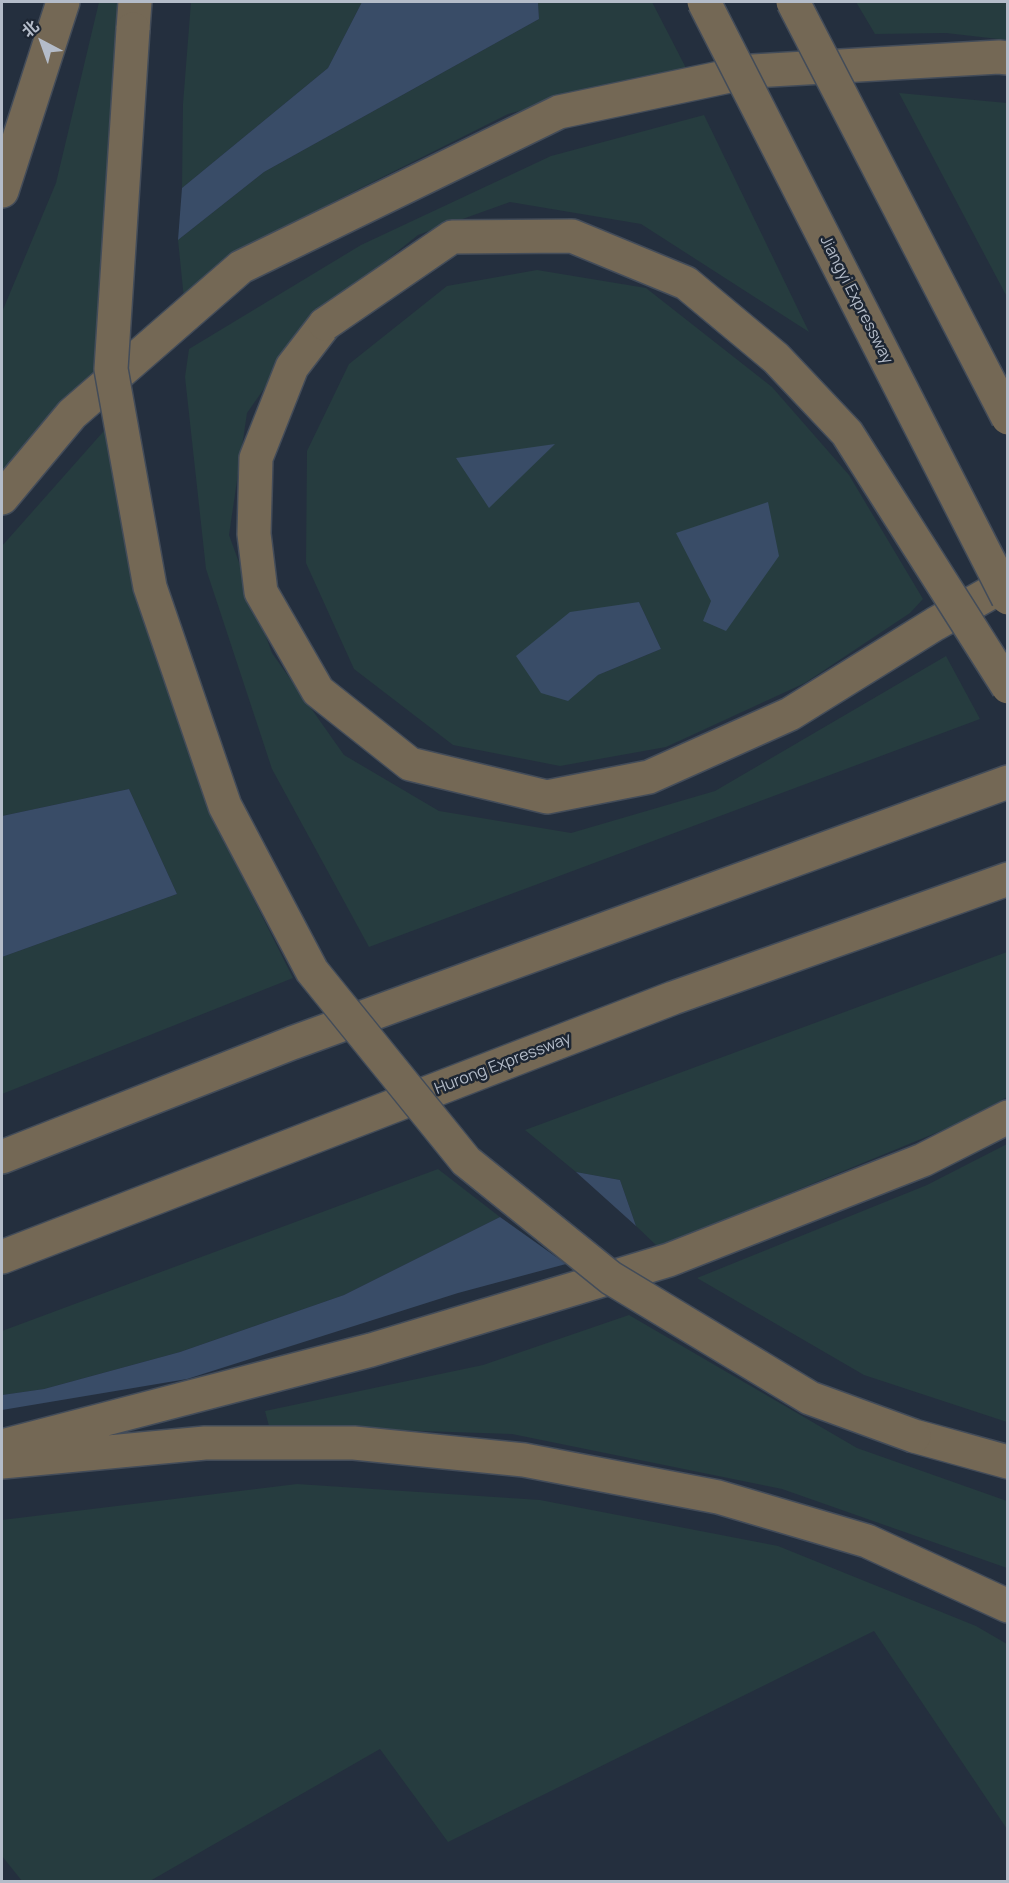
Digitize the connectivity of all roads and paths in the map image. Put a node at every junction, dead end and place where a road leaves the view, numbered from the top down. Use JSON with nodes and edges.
{"nodes":[{"id":1,"x":63,"y":2,"type":"edge"},
{"id":2,"x":704,"y":2,"type":"edge"},
{"id":3,"x":793,"y":2,"type":"edge"},
{"id":4,"x":134,"y":15,"type":"edge"},
{"id":5,"x":1008,"y":58,"type":"edge"},
{"id":6,"x":2,"y":191,"type":"edge"},
{"id":7,"x":1008,"y":418,"type":"edge"},
{"id":8,"x":2,"y":498,"type":"edge"},
{"id":9,"x":1008,"y":583,"type":"edge"},
{"id":10,"x":1008,"y":598,"type":"edge"},
{"id":11,"x":1008,"y":687,"type":"edge"},
{"id":12,"x":1008,"y":782,"type":"edge"},
{"id":13,"x":1008,"y":879,"type":"edge"},
{"id":14,"x":1008,"y":1117,"type":"edge"},
{"id":15,"x":2,"y":1157,"type":"edge"},
{"id":16,"x":2,"y":1257,"type":"edge"},
{"id":17,"x":2,"y":1446,"type":"edge"},
{"id":18,"x":2,"y":1462,"type":"edge"},
{"id":19,"x":1008,"y":1462,"type":"edge"},
{"id":20,"x":1008,"y":1606,"type":"edge"}],
"edges":[{"from":1,"to":6,"type":"highway"},
{"from":2,"to":10,"type":"highway","name":"Jiangyi Expressway","bridge":true},
{"from":3,"to":7,"type":"highway","bridge":true},
{"from":4,"to":19,"type":"highway","bridge":true},
{"from":5,"to":8,"type":"highway"},
{"from":9,"to":11,"type":"highway","bridge":true},
{"from":12,"to":15,"type":"highway"},
{"from":13,"to":16,"type":"highway","name":"Hurong Expressway"},
{"from":14,"to":17,"type":"highway"},
{"from":18,"to":20,"type":"highway"}]}
